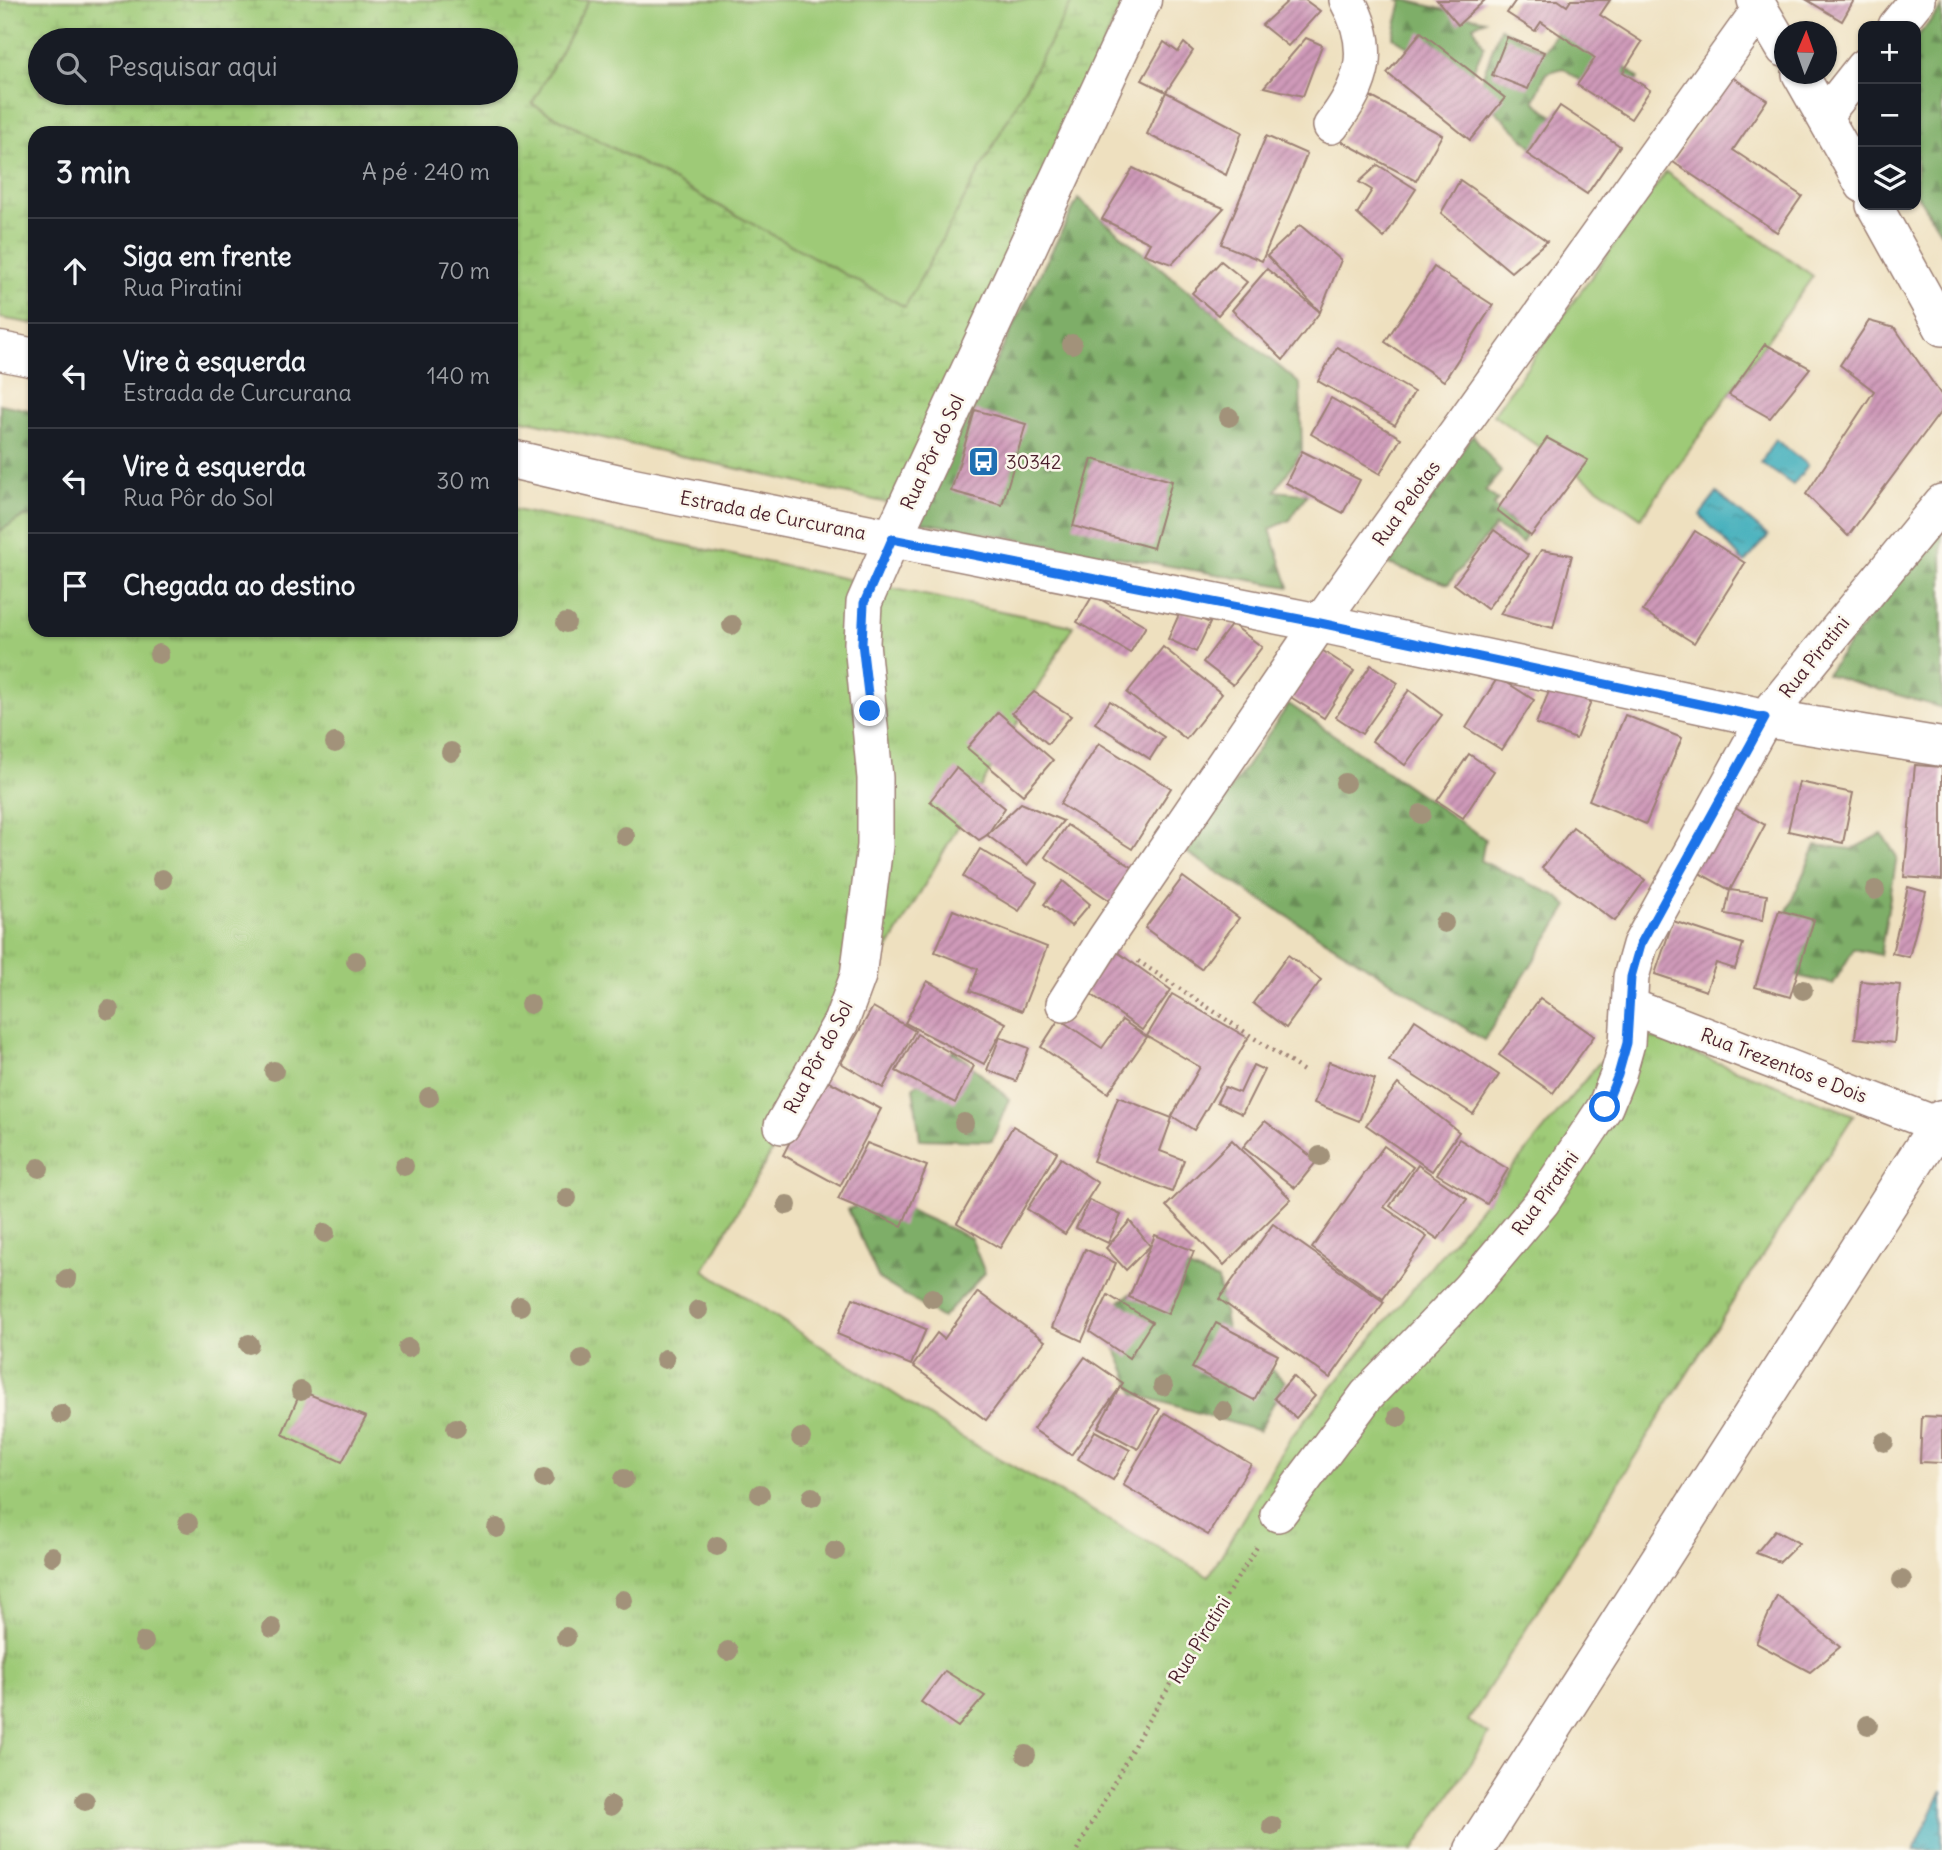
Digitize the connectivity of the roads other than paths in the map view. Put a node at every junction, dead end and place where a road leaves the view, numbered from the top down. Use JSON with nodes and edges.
{"nodes":[{"id":1,"x":1142,"y":0,"type":"edge"},
{"id":2,"x":1347,"y":0,"type":"edge"},
{"id":3,"x":1917,"y":0,"type":"edge"},
{"id":4,"x":1758,"y":5,"type":"edge"},
{"id":5,"x":1900,"y":21,"type":"edge"},
{"id":6,"x":1774,"y":32,"type":"edge"},
{"id":7,"x":1858,"y":73,"type":"edge"},
{"id":8,"x":1806,"y":84,"type":"edge"},
{"id":9,"x":1825,"y":115,"type":"junction"},
{"id":10,"x":1331,"y":126,"type":"dead end"},
{"id":11,"x":1858,"y":176,"type":"edge"},
{"id":12,"x":1877,"y":210,"type":"edge"},
{"id":13,"x":1942,"y":328,"type":"edge"},
{"id":14,"x":0,"y":351,"type":"edge"},
{"id":15,"x":28,"y":357,"type":"edge"},
{"id":16,"x":518,"y":461,"type":"edge"},
{"id":17,"x":1942,"y":502,"type":"edge"},
{"id":18,"x":892,"y":539,"type":"junction"},
{"id":19,"x":1320,"y":623,"type":"junction"},
{"id":20,"x":1765,"y":718,"type":"junction"},
{"id":21,"x":1942,"y":747,"type":"edge"},
{"id":22,"x":1064,"y":1004,"type":"dead end"},
{"id":23,"x":1630,"y":1006,"type":"junction"},
{"id":24,"x":1940,"y":1122,"type":"edge"},
{"id":25,"x":782,"y":1126,"type":"dead end"},
{"id":26,"x":1278,"y":1514,"type":"road end"},
{"id":27,"x":1474,"y":1850,"type":"edge"}],
"edges":[{"from":1,"to":18,"type":"main road","name":"Rua Pôr do Sol"},
{"from":2,"to":10,"type":"street"},
{"from":3,"to":5,"type":"street"},
{"from":4,"to":6,"type":"street"},
{"from":4,"to":19,"type":"street","name":"Rua Pelotas"},
{"from":7,"to":9,"type":"street"},
{"from":8,"to":9,"type":"street"},
{"from":9,"to":11,"type":"street"},
{"from":12,"to":13,"type":"street"},
{"from":14,"to":15,"type":"main road"},
{"from":16,"to":18,"type":"main road","name":"Estrada de Curcurana"},
{"from":17,"to":20,"type":"street","name":"Rua Piratini"},
{"from":18,"to":19,"type":"main road","name":"Estrada de Curcurana"},
{"from":18,"to":25,"type":"street","name":"Rua Pôr do Sol"},
{"from":19,"to":20,"type":"main road","name":"Estrada de Curcurana"},
{"from":19,"to":22,"type":"street","name":"Rua Pelotas"},
{"from":20,"to":21,"type":"main road","name":"Estrada de Curcurana"},
{"from":20,"to":23,"type":"street","name":"Rua Piratini"},
{"from":23,"to":24,"type":"street","name":"Rua Trezentos e Dois"},
{"from":23,"to":26,"type":"street","name":"Rua Piratini"},
{"from":24,"to":27,"type":"main road"}]}
